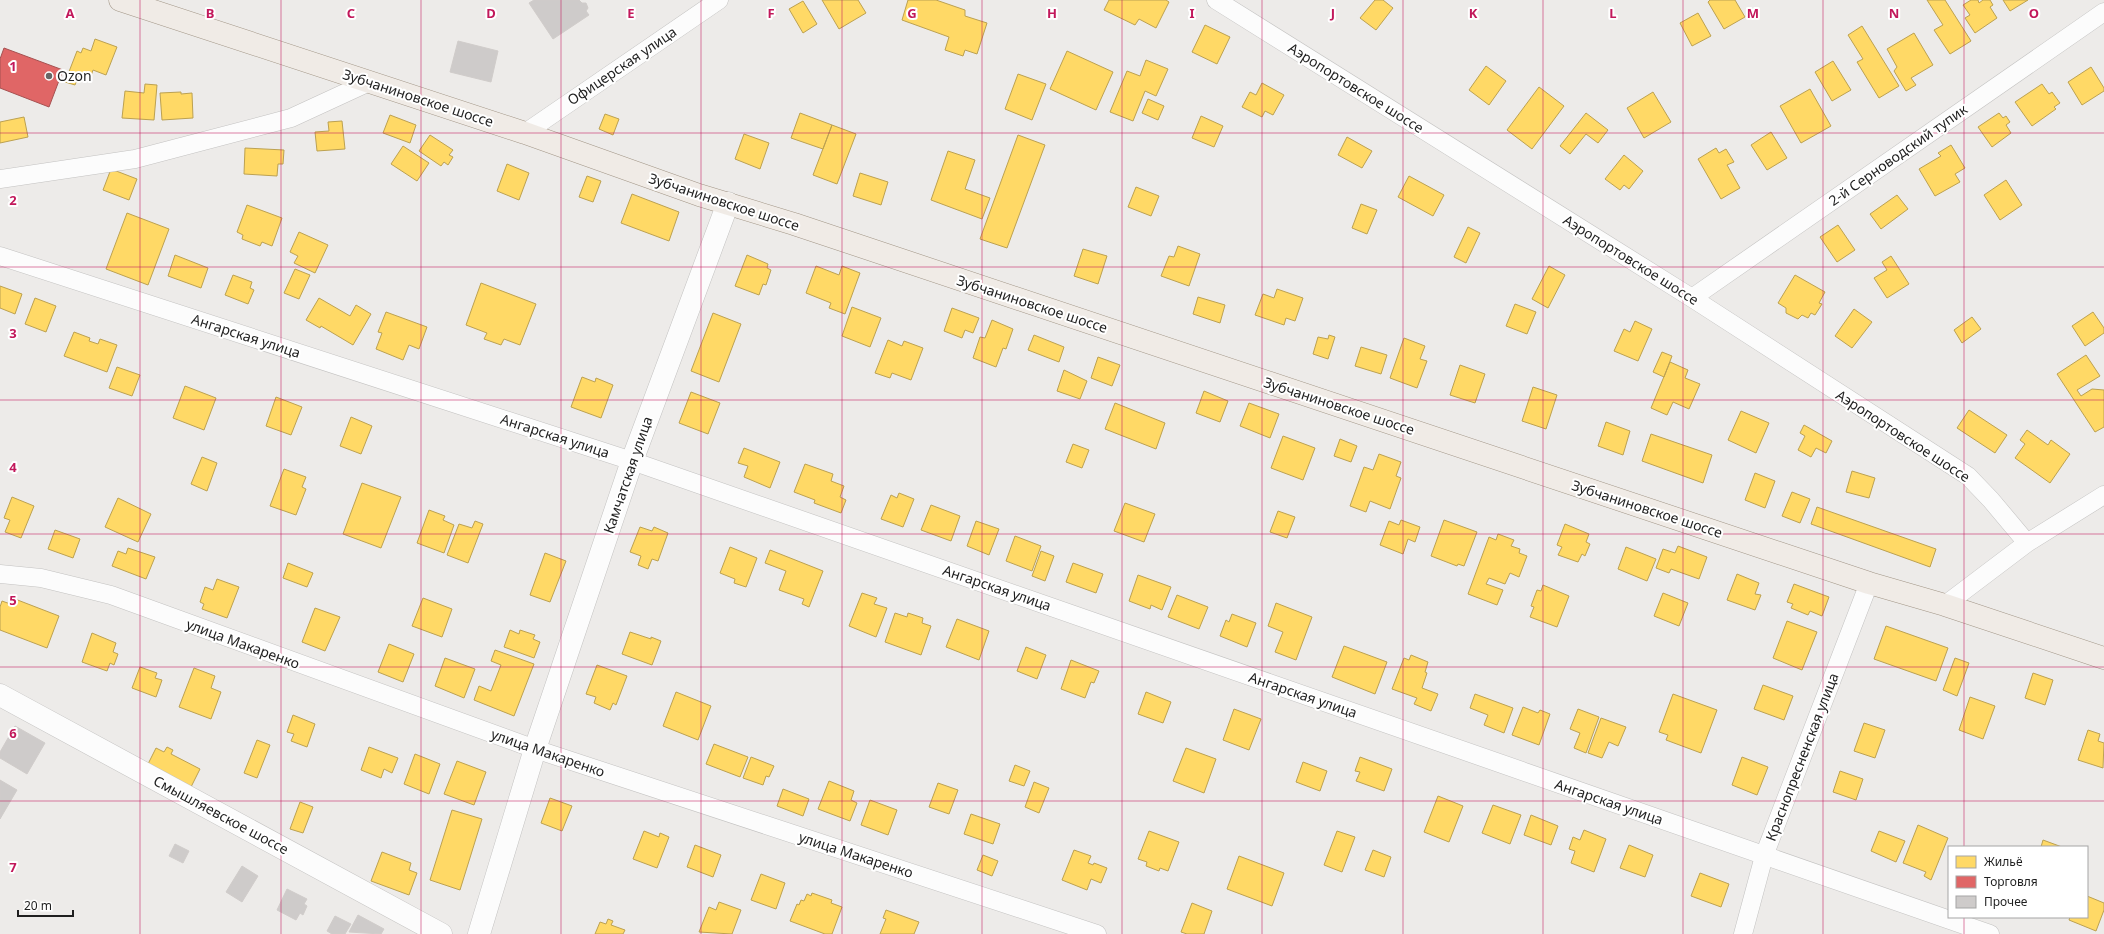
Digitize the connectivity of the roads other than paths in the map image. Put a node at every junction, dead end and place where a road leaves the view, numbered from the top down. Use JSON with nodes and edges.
{"nodes":[{"id":1,"x":121,"y":0,"type":"edge"},
{"id":2,"x":719,"y":0,"type":"edge"},
{"id":3,"x":1216,"y":0,"type":"edge"},
{"id":4,"x":2104,"y":12,"type":"edge"},
{"id":5,"x":369,"y":82,"type":"junction"},
{"id":6,"x":525,"y":133,"type":"junction"},
{"id":7,"x":0,"y":179,"type":"edge"},
{"id":8,"x":728,"y":204,"type":"junction"},
{"id":9,"x":0,"y":256,"type":"edge"},
{"id":10,"x":1692,"y":298,"type":"junction"},
{"id":11,"x":632,"y":461,"type":"junction"},
{"id":12,"x":2104,"y":495,"type":"edge"},
{"id":13,"x":2027,"y":543,"type":"junction"},
{"id":14,"x":0,"y":574,"type":"edge"},
{"id":15,"x":1869,"y":583,"type":"junction"},
{"id":16,"x":1945,"y":605,"type":"junction"},
{"id":17,"x":2104,"y":658,"type":"edge"},
{"id":18,"x":0,"y":695,"type":"edge"},
{"id":19,"x":535,"y":750,"type":"junction"},
{"id":20,"x":1764,"y":856,"type":"junction"},
{"id":21,"x":441,"y":934,"type":"edge"},
{"id":22,"x":479,"y":934,"type":"edge"},
{"id":23,"x":1097,"y":934,"type":"edge"},
{"id":24,"x":1743,"y":934,"type":"edge"},
{"id":25,"x":1990,"y":934,"type":"edge"}],
"edges":[{"from":1,"to":5,"type":"main road","name":"Зубчаниновское шоссе"},
{"from":2,"to":6,"type":"street","name":"Офицерская улица"},
{"from":3,"to":10,"type":"street","name":"Аэропортовское шоссе"},
{"from":4,"to":10,"type":"street","name":"2-й Серноводский тупик"},
{"from":5,"to":6,"type":"main road","name":"Зубчаниновское шоссе"},
{"from":5,"to":7,"type":"street"},
{"from":6,"to":8,"type":"main road","name":"Зубчаниновское шоссе"},
{"from":8,"to":11,"type":"street","name":"Камчатская улица"},
{"from":8,"to":15,"type":"main road","name":"Зубчаниновское шоссе"},
{"from":9,"to":11,"type":"street","name":"Ангарская улица"},
{"from":10,"to":13,"type":"street","name":"Аэропортовское шоссе"},
{"from":11,"to":19,"type":"street","name":"Камчатская улица"},
{"from":11,"to":20,"type":"street","name":"Ангарская улица"},
{"from":12,"to":13,"type":"street"},
{"from":13,"to":16,"type":"street"},
{"from":14,"to":19,"type":"street","name":"улица Макаренко"},
{"from":15,"to":16,"type":"main road","name":"Зубчаниновское шоссе"},
{"from":15,"to":20,"type":"street","name":"Краснопресненская улица"},
{"from":16,"to":17,"type":"main road"},
{"from":18,"to":21,"type":"street","name":"Смышляевское шоссе"},
{"from":19,"to":22,"type":"street"},
{"from":19,"to":23,"type":"street","name":"улица Макаренко"},
{"from":20,"to":24,"type":"street","name":"Краснопресненская улица"},
{"from":20,"to":25,"type":"street","name":"Ангарская улица"}]}
